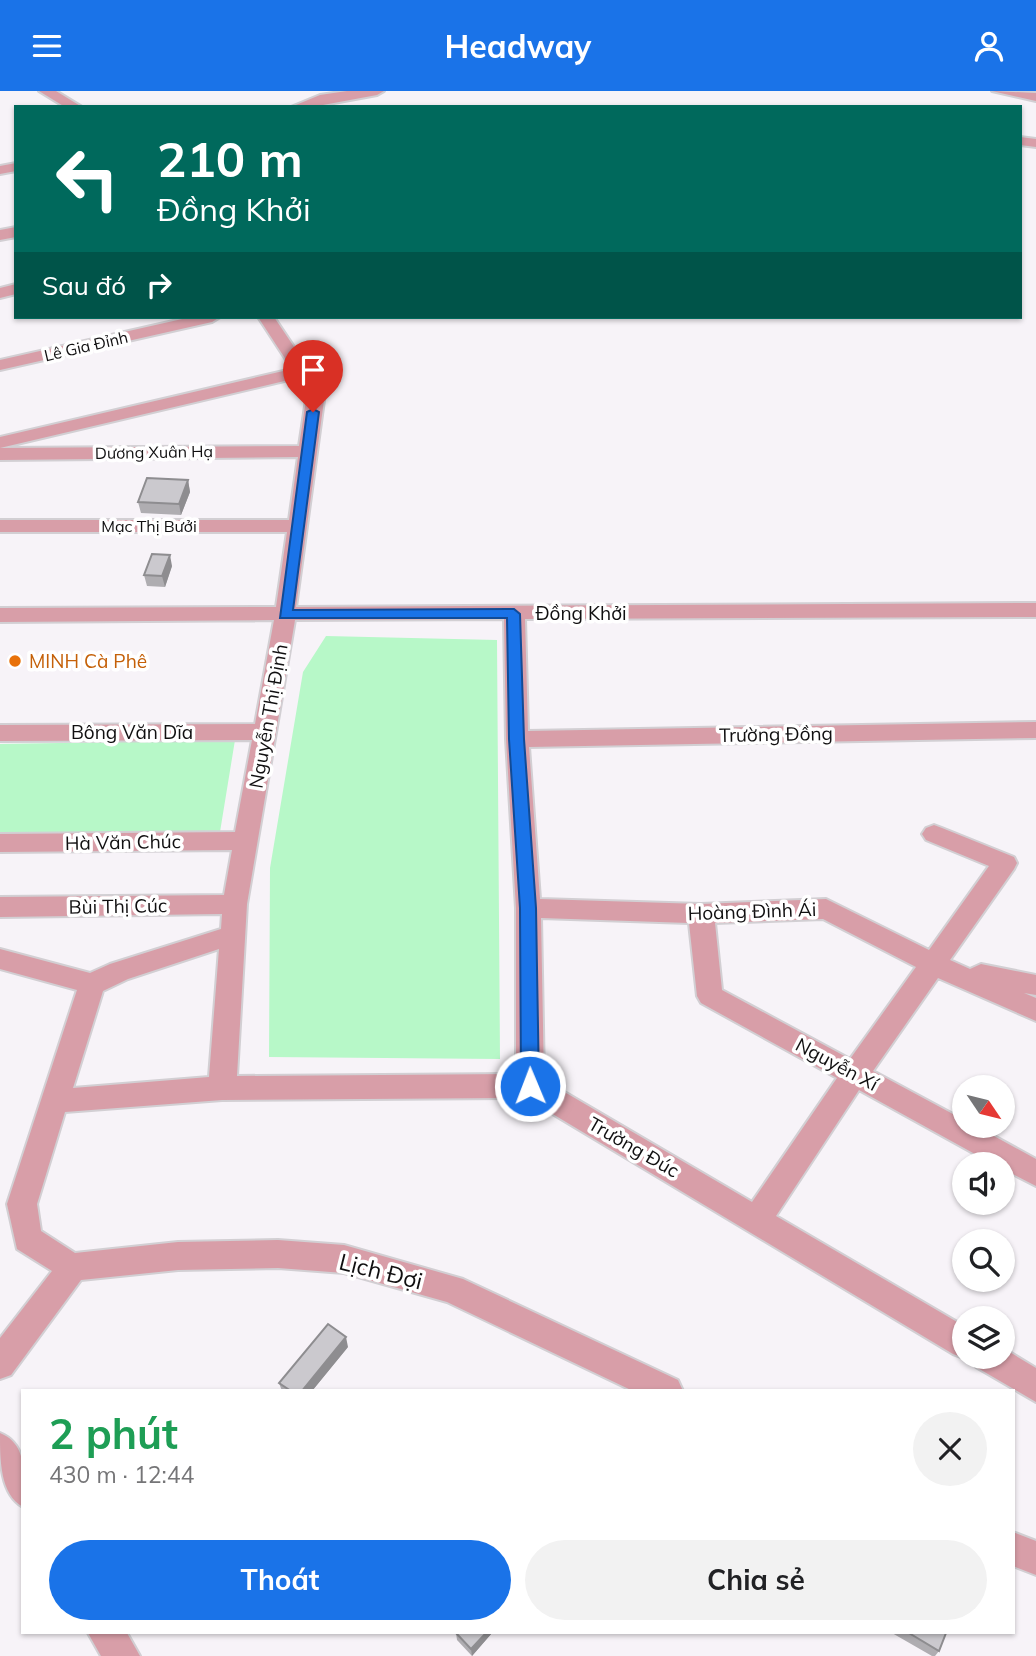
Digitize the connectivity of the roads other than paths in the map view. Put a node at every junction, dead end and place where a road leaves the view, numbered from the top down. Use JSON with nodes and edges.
{"nodes":[{"id":1,"x":46,"y":91,"type":"edge"},
{"id":2,"x":377,"y":91,"type":"edge"},
{"id":3,"x":1004,"y":91,"type":"edge"},
{"id":4,"x":1036,"y":97,"type":"edge"},
{"id":5,"x":71,"y":105,"type":"edge"},
{"id":6,"x":304,"y":105,"type":"edge"},
{"id":7,"x":203,"y":319,"type":"edge"},
{"id":8,"x":267,"y":319,"type":"edge"},
{"id":9,"x":0,"y":365,"type":"edge"},
{"id":10,"x":301,"y":372,"type":"junction"},
{"id":11,"x":0,"y":443,"type":"edge"},
{"id":12,"x":307,"y":450,"type":"junction"},
{"id":13,"x":0,"y":454,"type":"edge"},
{"id":14,"x":0,"y":526,"type":"edge"},
{"id":15,"x":297,"y":526,"type":"junction"},
{"id":16,"x":1036,"y":610,"type":"edge"},
{"id":17,"x":514,"y":614,"type":"junction"},
{"id":18,"x":0,"y":615,"type":"edge"},
{"id":19,"x":285,"y":615,"type":"junction"},
{"id":20,"x":1036,"y":730,"type":"edge"},
{"id":21,"x":264,"y":732,"type":"junction"},
{"id":22,"x":0,"y":733,"type":"edge"},
{"id":23,"x":517,"y":739,"type":"junction"},
{"id":24,"x":934,"y":834,"type":"dead end"},
{"id":25,"x":247,"y":841,"type":"junction"},
{"id":26,"x":0,"y":843,"type":"edge"},
{"id":27,"x":236,"y":904,"type":"junction"},
{"id":28,"x":0,"y":907,"type":"edge"},
{"id":29,"x":528,"y":908,"type":"junction"},
{"id":30,"x":701,"y":914,"type":"junction"},
{"id":31,"x":233,"y":935,"type":"junction"},
{"id":32,"x":0,"y":959,"type":"edge"},
{"id":33,"x":933,"y":964,"type":"junction"},
{"id":34,"x":92,"y":983,"type":"junction"},
{"id":35,"x":1036,"y":985,"type":"edge"},
{"id":36,"x":1036,"y":1010,"type":"edge"},
{"id":37,"x":855,"y":1074,"type":"junction"},
{"id":38,"x":530,"y":1086,"type":"junction"},
{"id":39,"x":222,"y":1088,"type":"junction"},
{"id":40,"x":57,"y":1101,"type":"junction"},
{"id":41,"x":1036,"y":1173,"type":"edge"},
{"id":42,"x":757,"y":1219,"type":"junction"},
{"id":43,"x":72,"y":1267,"type":"junction"},
{"id":44,"x":952,"y":1336,"type":"edge"},
{"id":45,"x":0,"y":1364,"type":"edge"},
{"id":46,"x":1008,"y":1369,"type":"edge"},
{"id":47,"x":1036,"y":1386,"type":"edge"},
{"id":48,"x":663,"y":1389,"type":"edge"},
{"id":49,"x":0,"y":1449,"type":"edge"},
{"id":50,"x":21,"y":1486,"type":"edge"},
{"id":51,"x":1015,"y":1550,"type":"edge"},
{"id":52,"x":1036,"y":1558,"type":"edge"},
{"id":53,"x":107,"y":1634,"type":"edge"},
{"id":54,"x":122,"y":1656,"type":"edge"}],
"edges":[{"from":1,"to":5,"type":"street"},
{"from":2,"to":6,"type":"street"},
{"from":3,"to":4,"type":"street"},
{"from":7,"to":9,"type":"street","name":"Lê Gia Đỉnh"},
{"from":8,"to":10,"type":"street","name":"Nguyễn Thị Định"},
{"from":10,"to":11,"type":"street"},
{"from":10,"to":12,"type":"street","name":"Nguyễn Thị Định"},
{"from":12,"to":13,"type":"street","name":"Dương Xuân Hạ"},
{"from":12,"to":15,"type":"street","name":"Nguyễn Thị Định"},
{"from":14,"to":15,"type":"street","name":"Mạc Thị Bưởi"},
{"from":15,"to":19,"type":"street","name":"Nguyễn Thị Định"},
{"from":16,"to":17,"type":"street","name":"Đồng Khởi"},
{"from":17,"to":19,"type":"street","name":"Đồng Khởi"},
{"from":17,"to":23,"type":"street"},
{"from":18,"to":19,"type":"street","name":"Đồng Khởi"},
{"from":19,"to":21,"type":"street","name":"Nguyễn Thị Định"},
{"from":20,"to":23,"type":"street","name":"Trường Đồng"},
{"from":21,"to":22,"type":"street","name":"Bông Văn Dĩa"},
{"from":21,"to":25,"type":"street","name":"Nguyễn Thị Định"},
{"from":23,"to":29,"type":"street"},
{"from":24,"to":33,"type":"street"},
{"from":25,"to":26,"type":"street","name":"Hà Văn Chúc"},
{"from":25,"to":27,"type":"street","name":"Nguyễn Thị Định"},
{"from":27,"to":28,"type":"street","name":"Bùi Thị Cúc"},
{"from":27,"to":31,"type":"street","name":"Nguyễn Thị Định"},
{"from":29,"to":30,"type":"street","name":"Hoàng Đình Ái"},
{"from":29,"to":38,"type":"street"},
{"from":30,"to":33,"type":"street","name":"Hoàng Đình Ái"},
{"from":30,"to":37,"type":"street","name":"Nguyễn Xí"},
{"from":31,"to":34,"type":"street"},
{"from":31,"to":39,"type":"street","name":"Nguyễn Thị Định"},
{"from":32,"to":34,"type":"street"},
{"from":33,"to":35,"type":"street"},
{"from":33,"to":36,"type":"street","name":"Hoàng Đình Ái"},
{"from":33,"to":37,"type":"street"},
{"from":34,"to":40,"type":"street"},
{"from":37,"to":41,"type":"street","name":"Nguyễn Xí"},
{"from":37,"to":42,"type":"street"},
{"from":38,"to":39,"type":"street"},
{"from":38,"to":42,"type":"street","name":"Trường Đúc"},
{"from":39,"to":40,"type":"street"},
{"from":40,"to":43,"type":"street"},
{"from":42,"to":44,"type":"street","name":"Trường Đúc"},
{"from":43,"to":45,"type":"street"},
{"from":43,"to":48,"type":"street","name":"Lịch Đợi"},
{"from":46,"to":47,"type":"street"},
{"from":49,"to":50,"type":"street"},
{"from":51,"to":52,"type":"street"},
{"from":53,"to":54,"type":"street"}]}
